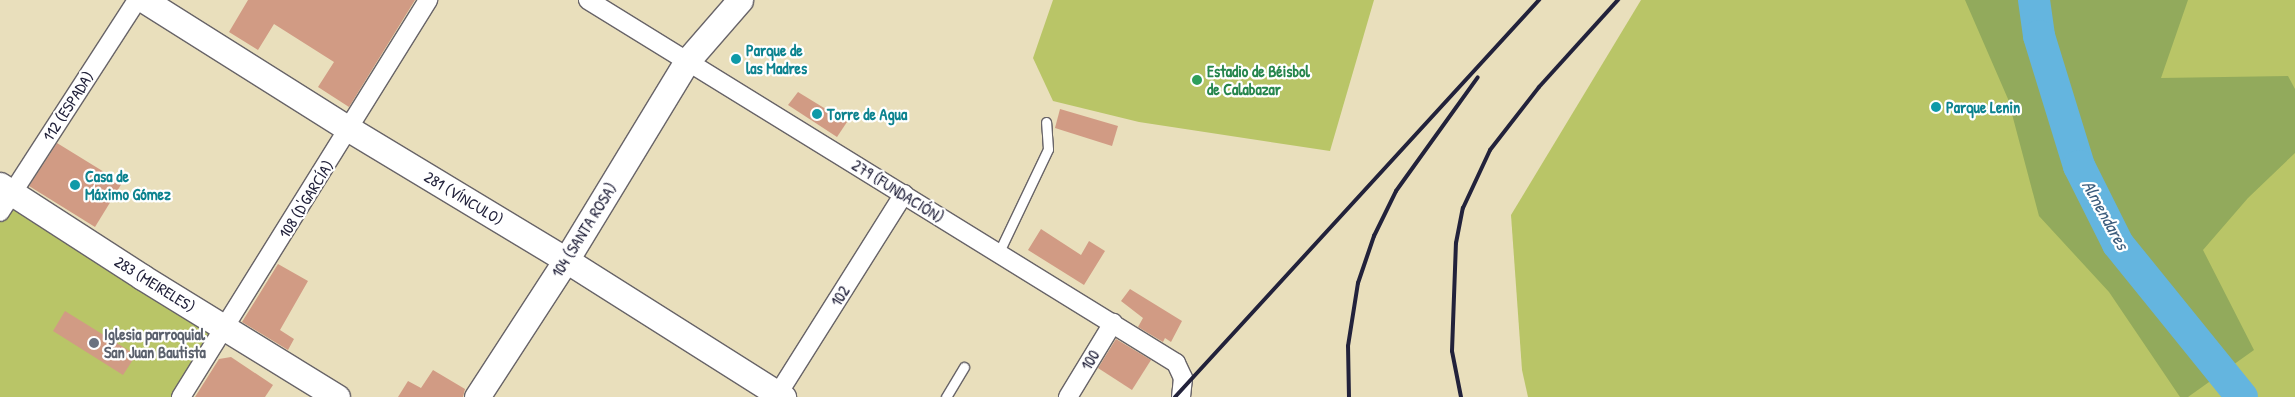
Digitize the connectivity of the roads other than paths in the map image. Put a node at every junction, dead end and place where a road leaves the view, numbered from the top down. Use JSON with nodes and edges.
{"nodes":[{"id":1,"x":137,"y":0,"type":"edge"},
{"id":2,"x":144,"y":0,"type":"edge"},
{"id":3,"x":428,"y":0,"type":"edge"},
{"id":4,"x":588,"y":0,"type":"edge"},
{"id":5,"x":740,"y":0,"type":"edge"},
{"id":6,"x":687,"y":61,"type":"junction"},
{"id":7,"x":1046,"y":122,"type":"dead end"},
{"id":8,"x":349,"y":129,"type":"junction"},
{"id":9,"x":904,"y":194,"type":"junction"},
{"id":10,"x":4,"y":196,"type":"edge"},
{"id":11,"x":998,"y":254,"type":"junction"},
{"id":12,"x":566,"y":260,"type":"junction"},
{"id":13,"x":1113,"y":323,"type":"junction"},
{"id":14,"x":225,"y":329,"type":"junction"},
{"id":15,"x":964,"y":366,"type":"dead end"},
{"id":16,"x":779,"y":396,"type":"edge"},
{"id":17,"x":181,"y":397,"type":"edge"},
{"id":18,"x":337,"y":397,"type":"edge"},
{"id":19,"x":477,"y":397,"type":"edge"},
{"id":20,"x":946,"y":397,"type":"edge"},
{"id":21,"x":1068,"y":397,"type":"edge"},
{"id":22,"x":1182,"y":397,"type":"edge"}],
"edges":[{"from":1,"to":10,"type":"street","name":"112 (ESPADA)"},
{"from":2,"to":8,"type":"main road","name":"281 (VÍNCULO)"},
{"from":3,"to":8,"type":"street","name":"108 (D'GARCÍA)"},
{"from":4,"to":6,"type":"street","name":"279 (FUNDACIÓN)"},
{"from":5,"to":6,"type":"main road","name":"104 (SANTA ROSA)"},
{"from":6,"to":9,"type":"street","name":"279 (FUNDACIÓN)"},
{"from":6,"to":12,"type":"main road","name":"104 (SANTA ROSA)"},
{"from":7,"to":11,"type":"lane"},
{"from":8,"to":12,"type":"main road","name":"281 (VÍNCULO)"},
{"from":8,"to":14,"type":"street","name":"108 (D'GARCÍA)"},
{"from":9,"to":11,"type":"street","name":"279 (FUNDACIÓN)"},
{"from":9,"to":16,"type":"street","name":"102"},
{"from":10,"to":14,"type":"main road","name":"283 (MEIRELES)"},
{"from":11,"to":13,"type":"street","name":"279 (FUNDACIÓN)"},
{"from":12,"to":16,"type":"main road","name":"281 (VÍNCULO)"},
{"from":12,"to":19,"type":"main road","name":"104 (SANTA ROSA)"},
{"from":13,"to":21,"type":"street","name":"100"},
{"from":13,"to":22,"type":"street","name":"279 (FUNDACIÓN)"},
{"from":14,"to":17,"type":"street","name":"108 (D'GARCÍA)"},
{"from":14,"to":18,"type":"main road","name":"283 (MEIRELES)"},
{"from":15,"to":20,"type":"lane"}]}
